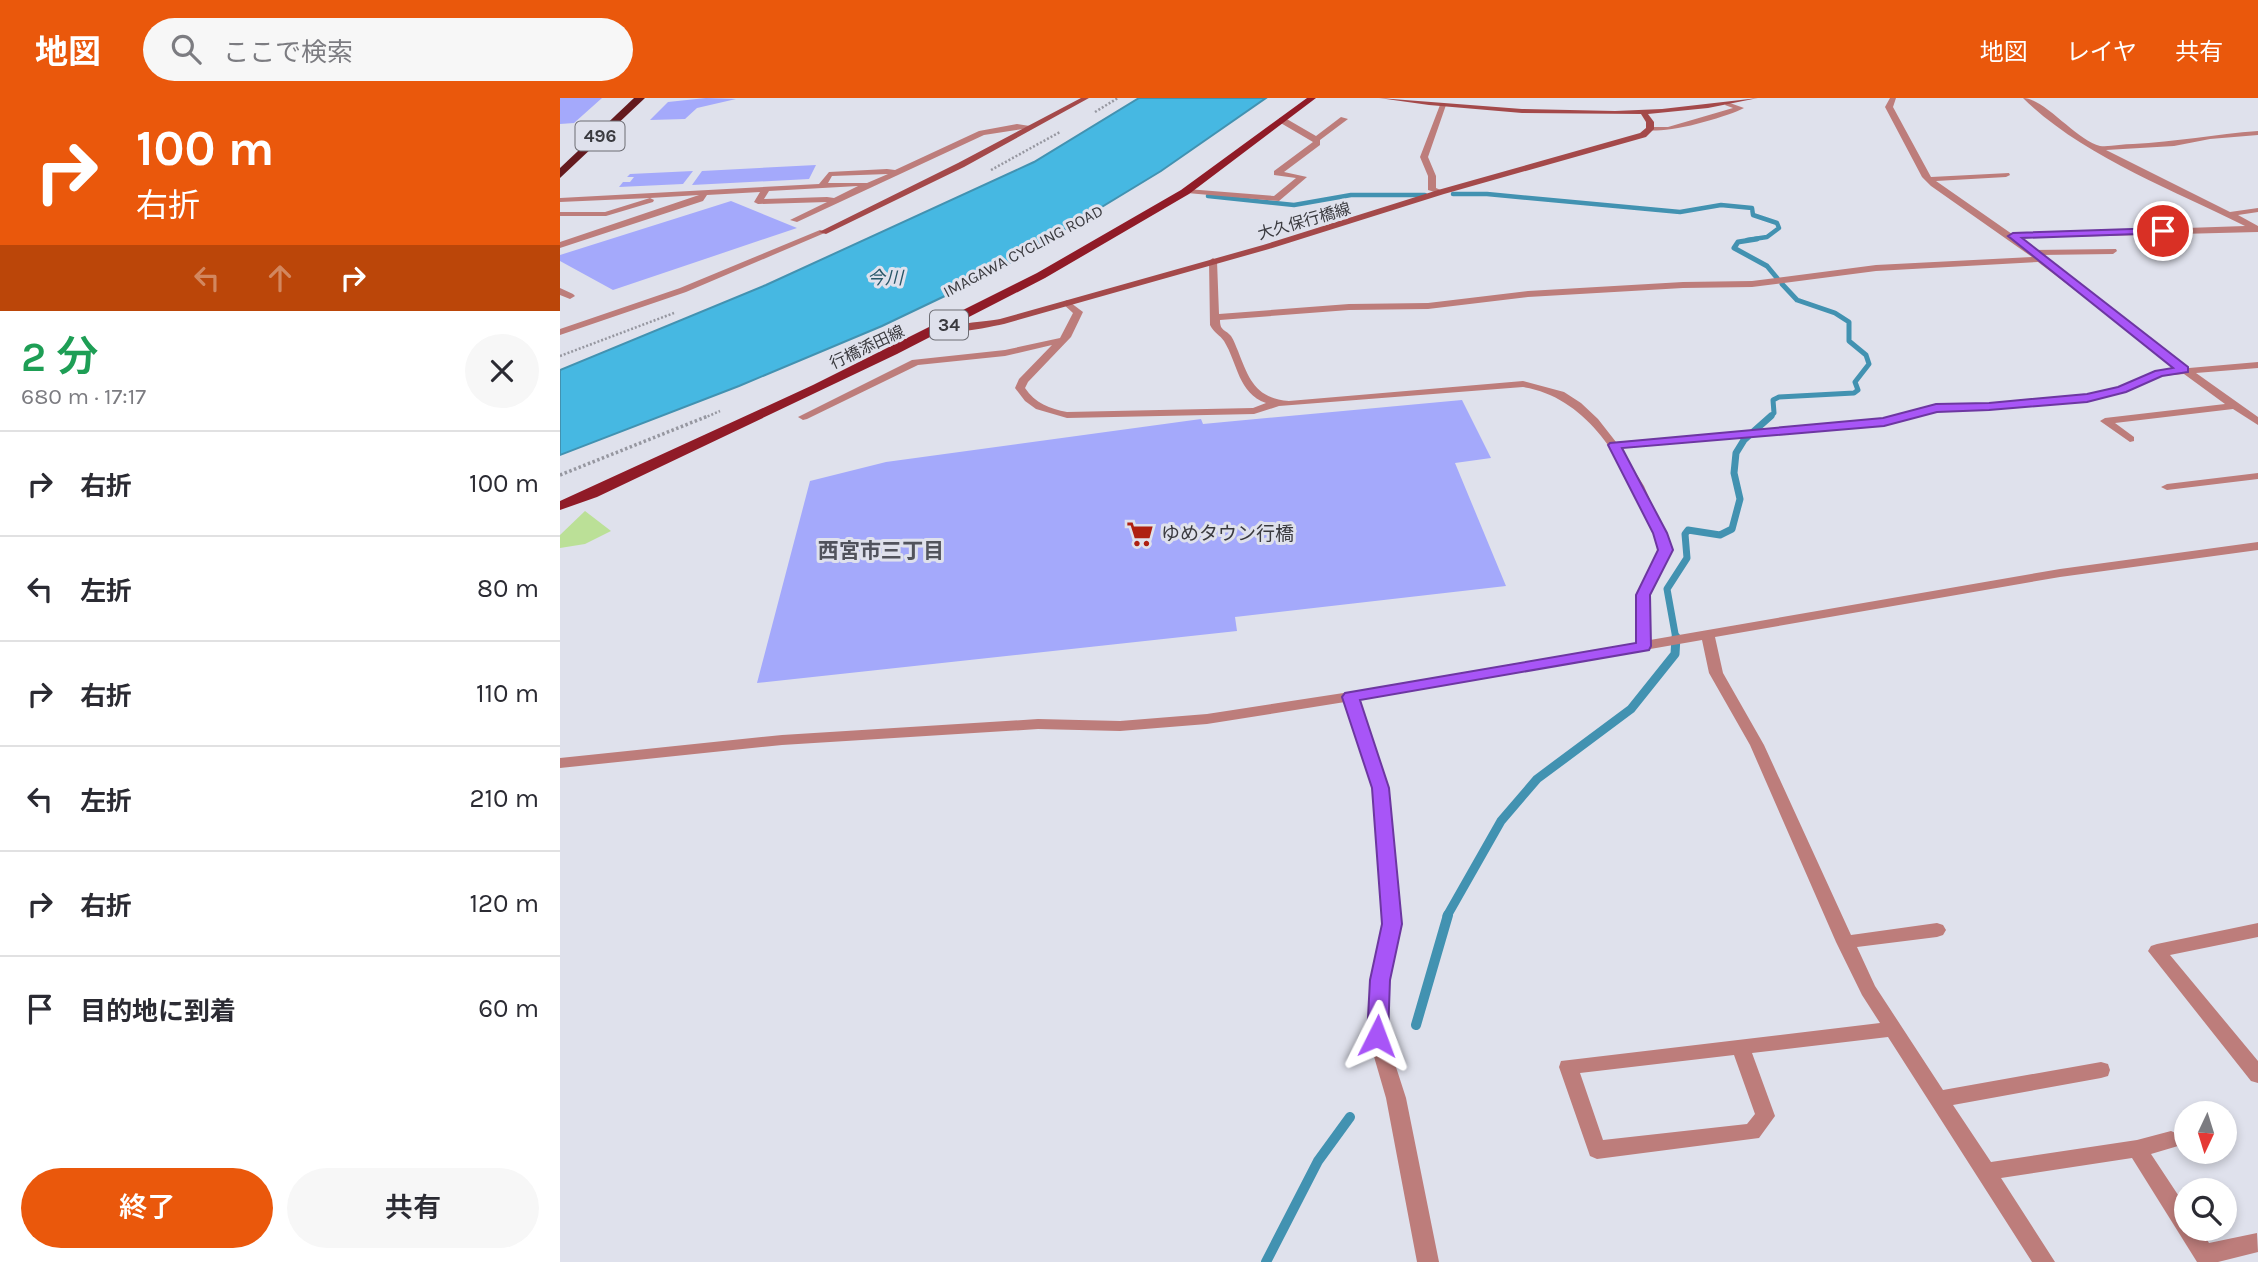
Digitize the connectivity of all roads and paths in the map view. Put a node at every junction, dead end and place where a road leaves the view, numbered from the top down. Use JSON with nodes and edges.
{"nodes":[{"id":1,"x":640,"y":98,"type":"edge"},
{"id":2,"x":1086,"y":98,"type":"edge"},
{"id":3,"x":1312,"y":98,"type":"edge"},
{"id":4,"x":1382,"y":98,"type":"edge"},
{"id":5,"x":1755,"y":98,"type":"edge"},
{"id":6,"x":1893,"y":98,"type":"edge"},
{"id":7,"x":2026,"y":98,"type":"edge"},
{"id":8,"x":1727,"y":104,"type":"junction"},
{"id":9,"x":1443,"y":105,"type":"junction"},
{"id":10,"x":1644,"y":113,"type":"junction"},
{"id":11,"x":1345,"y":119,"type":"dead end"},
{"id":12,"x":1282,"y":120,"type":"junction"},
{"id":13,"x":1032,"y":127,"type":"junction"},
{"id":14,"x":1650,"y":129,"type":"junction"},
{"id":15,"x":2258,"y":133,"type":"edge"},
{"id":16,"x":1316,"y":139,"type":"junction"},
{"id":17,"x":2098,"y":148,"type":"junction"},
{"id":18,"x":560,"y":174,"type":"edge"},
{"id":19,"x":898,"y":174,"type":"junction"},
{"id":20,"x":2006,"y":175,"type":"dead end"},
{"id":21,"x":1929,"y":179,"type":"junction"},
{"id":22,"x":822,"y":186,"type":"junction"},
{"id":23,"x":871,"y":186,"type":"junction"},
{"id":24,"x":766,"y":189,"type":"junction"},
{"id":25,"x":1187,"y":191,"type":"junction"},
{"id":26,"x":705,"y":192,"type":"junction"},
{"id":27,"x":1441,"y":192,"type":"junction"},
{"id":28,"x":656,"y":195,"type":"junction"},
{"id":29,"x":604,"y":198,"type":"junction"},
{"id":30,"x":560,"y":200,"type":"edge"},
{"id":31,"x":836,"y":202,"type":"junction"},
{"id":32,"x":2258,"y":211,"type":"edge"},
{"id":33,"x":560,"y":214,"type":"edge"},
{"id":34,"x":590,"y":214,"type":"junction"},
{"id":35,"x":2229,"y":214,"type":"junction"},
{"id":36,"x":794,"y":220,"type":"dead end"},
{"id":37,"x":560,"y":224,"type":"edge"},
{"id":38,"x":2258,"y":228,"type":"edge"},
{"id":39,"x":823,"y":232,"type":"joint"},
{"id":40,"x":2013,"y":236,"type":"junction"},
{"id":41,"x":560,"y":245,"type":"edge"},
{"id":42,"x":2113,"y":251,"type":"dead end"},
{"id":43,"x":2035,"y":252,"type":"junction"},
{"id":44,"x":2044,"y":259,"type":"junction"},
{"id":45,"x":1213,"y":261,"type":"junction"},
{"id":46,"x":560,"y":291,"type":"edge"},
{"id":47,"x":570,"y":296,"type":"dead end"},
{"id":48,"x":1066,"y":303,"type":"junction"},
{"id":49,"x":1216,"y":317,"type":"junction"},
{"id":50,"x":944,"y":328,"type":"junction"},
{"id":51,"x":560,"y":332,"type":"edge"},
{"id":52,"x":1064,"y":339,"type":"junction"},
{"id":53,"x":601,"y":342,"type":"dead end"},
{"id":54,"x":560,"y":356,"type":"edge"},
{"id":55,"x":2258,"y":365,"type":"edge"},
{"id":56,"x":2183,"y":370,"type":"junction"},
{"id":57,"x":1275,"y":404,"type":"junction"},
{"id":58,"x":2235,"y":406,"type":"junction"},
{"id":59,"x":723,"y":409,"type":"dead end"},
{"id":60,"x":803,"y":417,"type":"dead end"},
{"id":61,"x":2258,"y":422,"type":"edge"},
{"id":62,"x":2130,"y":439,"type":"dead end"},
{"id":63,"x":1614,"y":445,"type":"junction"},
{"id":64,"x":560,"y":475,"type":"edge"},
{"id":65,"x":2258,"y":476,"type":"edge"},
{"id":66,"x":2167,"y":487,"type":"dead end"},
{"id":67,"x":560,"y":506,"type":"edge"},
{"id":68,"x":2258,"y":546,"type":"edge"},
{"id":69,"x":1708,"y":635,"type":"junction"},
{"id":70,"x":1643,"y":646,"type":"junction"},
{"id":71,"x":1350,"y":697,"type":"junction"},
{"id":72,"x":560,"y":763,"type":"edge"},
{"id":73,"x":1937,"y":930,"type":"dead end"},
{"id":74,"x":2258,"y":930,"type":"edge"},
{"id":75,"x":1845,"y":943,"type":"junction"},
{"id":76,"x":1892,"y":1029,"type":"junction"},
{"id":77,"x":1740,"y":1047,"type":"junction"},
{"id":78,"x":2101,"y":1070,"type":"dead end"},
{"id":79,"x":2258,"y":1076,"type":"edge"},
{"id":80,"x":1940,"y":1100,"type":"junction"},
{"id":81,"x":2171,"y":1140,"type":"dead end"},
{"id":82,"x":2137,"y":1149,"type":"junction"},
{"id":83,"x":1984,"y":1172,"type":"junction"},
{"id":84,"x":2174,"y":1207,"type":"edge"},
{"id":85,"x":2196,"y":1241,"type":"edge"},
{"id":86,"x":2257,"y":1243,"type":"edge"},
{"id":87,"x":2206,"y":1258,"type":"edge"},
{"id":88,"x":1427,"y":1262,"type":"edge"},
{"id":89,"x":2044,"y":1262,"type":"edge"}],
"edges":[{"from":1,"to":18,"type":"highway","number":"496"},
{"from":2,"to":13,"type":"main road"},
{"from":3,"to":12,"type":"main road","name":"行橋添田線","number":"34"},
{"from":4,"to":9,"type":"main road"},
{"from":5,"to":8,"type":"main road"},
{"from":6,"to":21,"type":"street"},
{"from":7,"to":17,"type":"street"},
{"from":8,"to":10,"type":"main road"},
{"from":8,"to":14,"type":"street"},
{"from":9,"to":10,"type":"main road"},
{"from":9,"to":27,"type":"street"},
{"from":10,"to":14,"type":"main road"},
{"from":11,"to":16,"type":"street"},
{"from":12,"to":16,"type":"street"},
{"from":12,"to":25,"type":"main road","name":"行橋添田線","number":"34"},
{"from":13,"to":19,"type":"street"},
{"from":13,"to":39,"type":"main road"},
{"from":14,"to":27,"type":"main road","name":"大久保行橋線"},
{"from":15,"to":17,"type":"street"},
{"from":16,"to":25,"type":"street"},
{"from":17,"to":35,"type":"street"},
{"from":19,"to":22,"type":"street"},
{"from":19,"to":23,"type":"street"},
{"from":20,"to":21,"type":"street"},
{"from":21,"to":40,"type":"street"},
{"from":22,"to":23,"type":"street"},
{"from":22,"to":24,"type":"street"},
{"from":23,"to":31,"type":"street"},
{"from":24,"to":26,"type":"street"},
{"from":24,"to":31,"type":"street"},
{"from":25,"to":50,"type":"main road","name":"行橋添田線","number":"34"},
{"from":26,"to":28,"type":"street"},
{"from":26,"to":41,"type":"street"},
{"from":27,"to":45,"type":"main road","name":"大久保行橋線"},
{"from":28,"to":29,"type":"street"},
{"from":28,"to":34,"type":"street"},
{"from":29,"to":30,"type":"street"},
{"from":29,"to":34,"type":"street"},
{"from":31,"to":36,"type":"street"},
{"from":32,"to":35,"type":"street"},
{"from":33,"to":34,"type":"street"},
{"from":34,"to":37,"type":"street"},
{"from":35,"to":38,"type":"street"},
{"from":38,"to":40,"type":"street"},
{"from":39,"to":51,"type":"street"},
{"from":40,"to":43,"type":"street"},
{"from":42,"to":43,"type":"street"},
{"from":43,"to":44,"type":"street"},
{"from":44,"to":49,"type":"street"},
{"from":44,"to":56,"type":"street"},
{"from":45,"to":48,"type":"main road","name":"大久保行橋線"},
{"from":45,"to":49,"type":"street"},
{"from":46,"to":47,"type":"street"},
{"from":48,"to":50,"type":"main road","name":"大久保行橋線"},
{"from":48,"to":52,"type":"street"},
{"from":49,"to":57,"type":"street"},
{"from":50,"to":67,"type":"main road","name":"行橋添田線","number":"34"},
{"from":52,"to":57,"type":"street"},
{"from":52,"to":60,"type":"street"},
{"from":53,"to":54,"type":"path"},
{"from":55,"to":56,"type":"street"},
{"from":56,"to":58,"type":"street"},
{"from":56,"to":63,"type":"street"},
{"from":57,"to":63,"type":"street"},
{"from":58,"to":61,"type":"street"},
{"from":58,"to":62,"type":"street"},
{"from":59,"to":64,"type":"path"},
{"from":63,"to":70,"type":"street"},
{"from":65,"to":66,"type":"street"},
{"from":68,"to":69,"type":"street"},
{"from":69,"to":70,"type":"street"},
{"from":69,"to":75,"type":"street"},
{"from":70,"to":71,"type":"street"},
{"from":71,"to":72,"type":"street"},
{"from":71,"to":88,"type":"street"},
{"from":73,"to":75,"type":"street"},
{"from":74,"to":79,"type":"street"},
{"from":75,"to":76,"type":"street"},
{"from":76,"to":77,"type":"street"},
{"from":76,"to":80,"type":"street"},
{"from":77,"to":77,"type":"street"},
{"from":78,"to":80,"type":"street"},
{"from":80,"to":83,"type":"street"},
{"from":81,"to":82,"type":"street"},
{"from":82,"to":83,"type":"street"},
{"from":82,"to":84,"type":"street"},
{"from":83,"to":89,"type":"street"},
{"from":85,"to":87,"type":"street"},
{"from":86,"to":87,"type":"street"}]}
